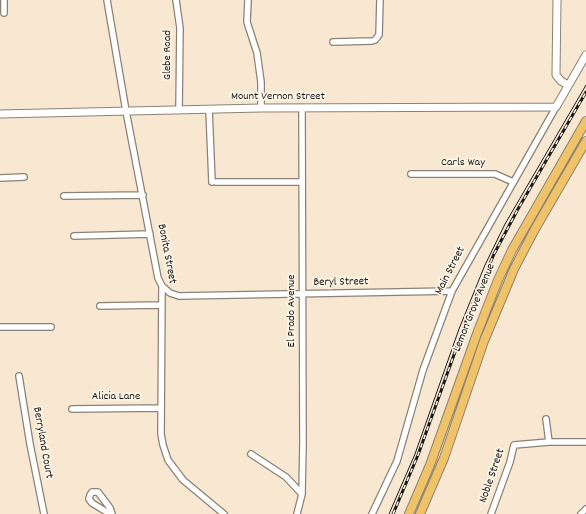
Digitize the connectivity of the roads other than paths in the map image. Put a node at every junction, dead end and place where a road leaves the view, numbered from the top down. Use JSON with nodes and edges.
{"nodes":[{"id":1,"x":4,"y":0,"type":"edge"},
{"id":2,"x":107,"y":0,"type":"edge"},
{"id":3,"x":176,"y":0,"type":"edge"},
{"id":4,"x":248,"y":0,"type":"edge"},
{"id":5,"x":380,"y":0,"type":"edge"},
{"id":6,"x":558,"y":0,"type":"edge"},
{"id":7,"x":4,"y":13,"type":"dead end"},
{"id":8,"x":334,"y":42,"type":"dead end"},
{"id":9,"x":586,"y":55,"type":"edge"},
{"id":10,"x":568,"y":85,"type":"junction"},
{"id":11,"x":556,"y":107,"type":"junction"},
{"id":12,"x":261,"y":108,"type":"junction"},
{"id":13,"x":302,"y":108,"type":"junction"},
{"id":14,"x":209,"y":109,"type":"junction"},
{"id":15,"x":179,"y":110,"type":"junction"},
{"id":16,"x":126,"y":111,"type":"junction"},
{"id":17,"x":0,"y":114,"type":"edge"},
{"id":18,"x":586,"y":121,"type":"edge"},
{"id":19,"x":586,"y":141,"type":"edge"},
{"id":20,"x":411,"y":174,"type":"dead end"},
{"id":21,"x":24,"y":177,"type":"dead end"},
{"id":22,"x":0,"y":178,"type":"edge"},
{"id":23,"x":302,"y":182,"type":"junction"},
{"id":24,"x":513,"y":182,"type":"junction"},
{"id":25,"x":143,"y":195,"type":"junction"},
{"id":26,"x":64,"y":196,"type":"dead end"},
{"id":27,"x":150,"y":234,"type":"junction"},
{"id":28,"x":74,"y":236,"type":"dead end"},
{"id":29,"x":162,"y":286,"type":"junction"},
{"id":30,"x":452,"y":291,"type":"junction"},
{"id":31,"x":303,"y":295,"type":"junction"},
{"id":32,"x":162,"y":305,"type":"junction"},
{"id":33,"x":100,"y":306,"type":"dead end"},
{"id":34,"x":0,"y":327,"type":"edge"},
{"id":35,"x":51,"y":327,"type":"dead end"},
{"id":36,"x":466,"y":364,"type":"junction"},
{"id":37,"x":475,"y":367,"type":"junction"},
{"id":38,"x":20,"y":376,"type":"dead end"},
{"id":39,"x":161,"y":408,"type":"junction"},
{"id":40,"x":72,"y":409,"type":"dead end"},
{"id":41,"x":546,"y":419,"type":"dead end"},
{"id":42,"x":549,"y":442,"type":"junction"},
{"id":43,"x":586,"y":442,"type":"edge"},
{"id":44,"x":251,"y":454,"type":"dead end"},
{"id":45,"x":302,"y":494,"type":"junction"},
{"id":46,"x":586,"y":509,"type":"edge"},
{"id":47,"x":44,"y":514,"type":"edge"},
{"id":48,"x":224,"y":514,"type":"edge"},
{"id":49,"x":297,"y":514,"type":"edge"},
{"id":50,"x":372,"y":514,"type":"edge"},
{"id":51,"x":409,"y":514,"type":"edge"},
{"id":52,"x":420,"y":514,"type":"edge"},
{"id":53,"x":491,"y":514,"type":"edge"},
{"id":54,"x":581,"y":514,"type":"edge"}],
"edges":[{"from":1,"to":7,"type":"street"},
{"from":2,"to":16,"type":"street","name":"Bonita Street"},
{"from":3,"to":15,"type":"street","name":"Glebe Road"},
{"from":4,"to":12,"type":"street"},
{"from":5,"to":8,"type":"street"},
{"from":6,"to":10,"type":"street"},
{"from":9,"to":10,"type":"street","name":"Main Street"},
{"from":10,"to":11,"type":"street","name":"Main Street"},
{"from":11,"to":13,"type":"street","name":"Mount Vernon Street"},
{"from":11,"to":24,"type":"street","name":"Main Street"},
{"from":12,"to":13,"type":"street","name":"Mount Vernon Street"},
{"from":12,"to":14,"type":"street","name":"Mount Vernon Street"},
{"from":13,"to":23,"type":"street","name":"El Prado Avenue"},
{"from":14,"to":15,"type":"street","name":"Mount Vernon Street"},
{"from":14,"to":23,"type":"street"},
{"from":15,"to":16,"type":"street","name":"Mount Vernon Street"},
{"from":16,"to":17,"type":"street","name":"Mount Vernon Street"},
{"from":16,"to":25,"type":"street","name":"Bonita Street"},
{"from":18,"to":36,"type":"main road","name":"Lemon Grove Avenue"},
{"from":19,"to":37,"type":"main road","name":"Lemon Grove Avenue"},
{"from":20,"to":24,"type":"street","name":"Carls Way"},
{"from":21,"to":22,"type":"street"},
{"from":23,"to":31,"type":"street","name":"El Prado Avenue"},
{"from":24,"to":30,"type":"street","name":"Main Street"},
{"from":25,"to":26,"type":"street"},
{"from":25,"to":27,"type":"street","name":"Bonita Street"},
{"from":27,"to":28,"type":"street"},
{"from":27,"to":29,"type":"street","name":"Bonita Street"},
{"from":29,"to":31,"type":"street","name":"Beryl Street"},
{"from":29,"to":32,"type":"street","name":"Bonita Street"},
{"from":30,"to":31,"type":"street","name":"Beryl Street"},
{"from":30,"to":50,"type":"street","name":"Main Street"},
{"from":31,"to":45,"type":"street","name":"El Prado Avenue"},
{"from":32,"to":33,"type":"street"},
{"from":32,"to":39,"type":"street","name":"Bonita Street"},
{"from":34,"to":35,"type":"street"},
{"from":36,"to":37,"type":"main road"},
{"from":36,"to":51,"type":"main road","name":"Lemon Grove Avenue"},
{"from":37,"to":52,"type":"main road","name":"Lemon Grove Avenue"},
{"from":38,"to":47,"type":"street","name":"Berryland Court"},
{"from":39,"to":40,"type":"street","name":"Alicia Lane"},
{"from":39,"to":48,"type":"street","name":"Bonita Street"},
{"from":41,"to":42,"type":"street"},
{"from":42,"to":43,"type":"street"},
{"from":42,"to":53,"type":"street","name":"Noble Street"},
{"from":44,"to":45,"type":"street"},
{"from":45,"to":49,"type":"street","name":"El Prado Avenue"},
{"from":46,"to":54,"type":"street"}]}
